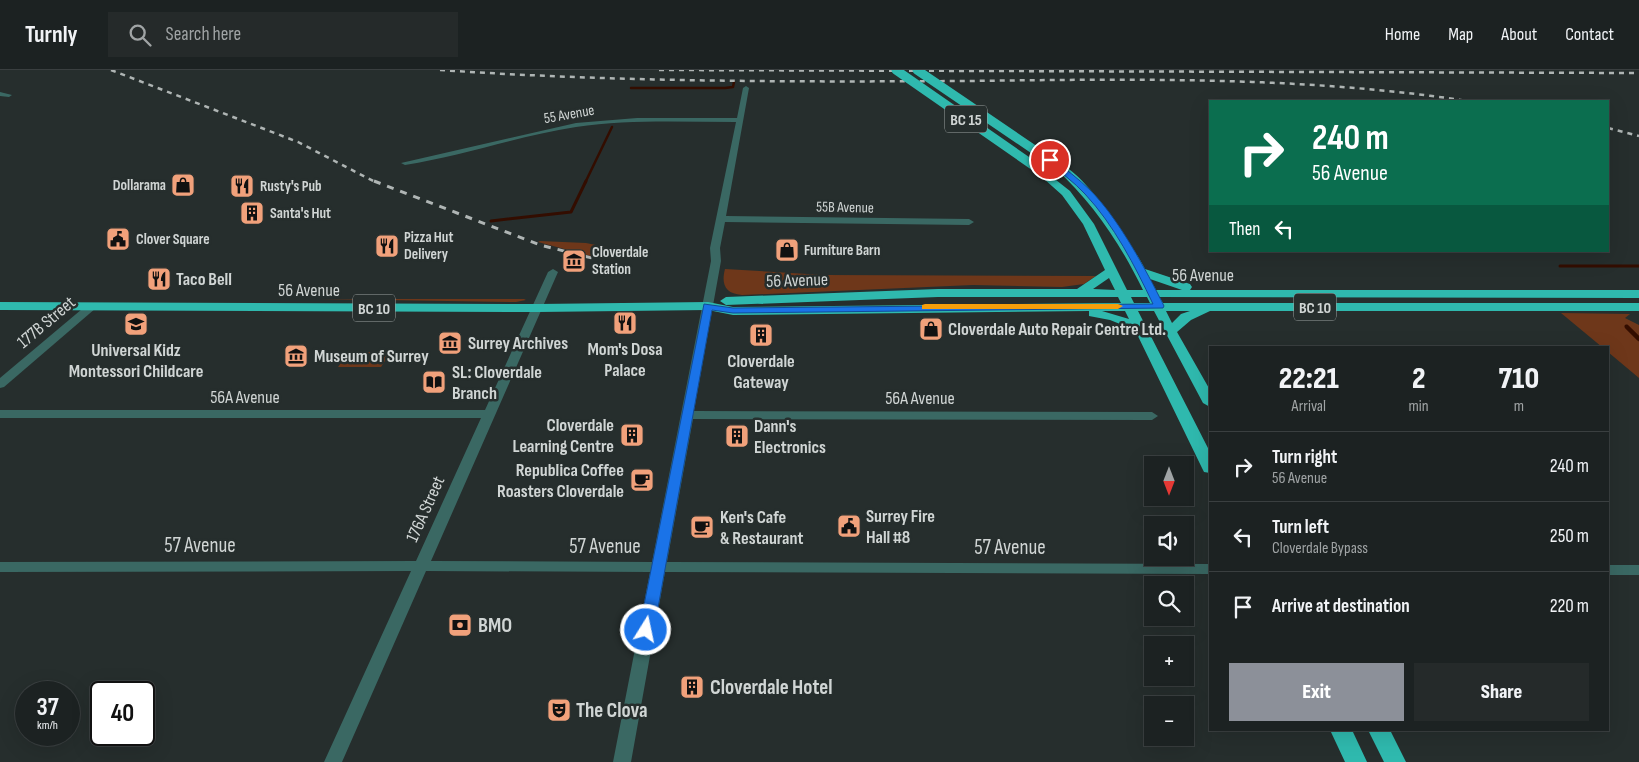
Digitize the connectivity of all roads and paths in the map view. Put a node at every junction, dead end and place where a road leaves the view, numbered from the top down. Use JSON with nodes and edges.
{"nodes":[{"id":1,"x":896,"y":70,"type":"edge"},
{"id":2,"x":917,"y":70,"type":"edge"},
{"id":3,"x":746,"y":88,"type":"dead end"},
{"id":4,"x":0,"y":94,"type":"edge"},
{"id":5,"x":8,"y":95,"type":"dead end"},
{"id":6,"x":740,"y":120,"type":"junction"},
{"id":7,"x":405,"y":163,"type":"dead end"},
{"id":8,"x":721,"y":219,"type":"junction"},
{"id":9,"x":970,"y":222,"type":"dead end"},
{"id":10,"x":1112,"y":271,"type":"junction"},
{"id":11,"x":553,"y":272,"type":"dead end"},
{"id":12,"x":1142,"y":272,"type":"junction"},
{"id":13,"x":1080,"y":293,"type":"junction"},
{"id":14,"x":1123,"y":293,"type":"junction"},
{"id":15,"x":1152,"y":293,"type":"junction"},
{"id":16,"x":1210,"y":293,"type":"junction"},
{"id":17,"x":1639,"y":294,"type":"edge"},
{"id":18,"x":0,"y":306,"type":"edge"},
{"id":19,"x":92,"y":306,"type":"junction"},
{"id":20,"x":708,"y":306,"type":"junction"},
{"id":21,"x":1130,"y":306,"type":"junction"},
{"id":22,"x":1159,"y":306,"type":"junction"},
{"id":23,"x":1066,"y":307,"type":"junction"},
{"id":24,"x":1213,"y":307,"type":"junction"},
{"id":25,"x":1639,"y":307,"type":"edge"},
{"id":26,"x":538,"y":308,"type":"junction"},
{"id":27,"x":1140,"y":328,"type":"junction"},
{"id":28,"x":1171,"y":331,"type":"junction"},
{"id":29,"x":0,"y":384,"type":"edge"},
{"id":30,"x":1209,"y":401,"type":"edge"},
{"id":31,"x":0,"y":414,"type":"edge"},
{"id":32,"x":490,"y":414,"type":"junction"},
{"id":33,"x":687,"y":415,"type":"junction"},
{"id":34,"x":1152,"y":416,"type":"dead end"},
{"id":35,"x":1209,"y":466,"type":"edge"},
{"id":36,"x":421,"y":566,"type":"junction"},
{"id":37,"x":0,"y":567,"type":"edge"},
{"id":38,"x":658,"y":567,"type":"junction"},
{"id":39,"x":1209,"y":570,"type":"edge"},
{"id":40,"x":1609,"y":570,"type":"edge"},
{"id":41,"x":1639,"y":570,"type":"edge"},
{"id":42,"x":1341,"y":731,"type":"edge"},
{"id":43,"x":1380,"y":731,"type":"edge"},
{"id":44,"x":333,"y":762,"type":"edge"},
{"id":45,"x":622,"y":762,"type":"edge"},
{"id":46,"x":1356,"y":762,"type":"edge"},
{"id":47,"x":1395,"y":762,"type":"edge"}],
"edges":[{"from":1,"to":10,"type":"highway","number":"BC 15","bridge":true},
{"from":2,"to":12,"type":"highway","number":"BC 15","bridge":true},
{"from":3,"to":6,"type":"street"},
{"from":4,"to":5,"type":"street"},
{"from":6,"to":7,"type":"street","name":"55 Avenue"},
{"from":6,"to":8,"type":"street"},
{"from":8,"to":9,"type":"street","name":"55B Avenue"},
{"from":8,"to":20,"type":"street"},
{"from":10,"to":13,"type":"highway"},
{"from":10,"to":14,"type":"highway","number":"BC 15"},
{"from":11,"to":26,"type":"street","name":"176A Street"},
{"from":12,"to":15,"type":"highway","number":"BC 15"},
{"from":12,"to":16,"type":"highway"},
{"from":13,"to":14,"type":"highway","name":"56 Avenue","number":"BC 10"},
{"from":13,"to":20,"type":"highway","name":"56 Avenue","number":"BC 10"},
{"from":14,"to":15,"type":"highway","name":"56 Avenue","number":"BC 10"},
{"from":14,"to":21,"type":"highway","number":"BC 15"},
{"from":15,"to":16,"type":"highway","name":"56 Avenue","number":"BC 10"},
{"from":15,"to":22,"type":"highway","number":"BC 15"},
{"from":16,"to":17,"type":"highway","name":"56 Avenue","number":"BC 10"},
{"from":18,"to":19,"type":"highway","name":"56 Avenue","number":"BC 10"},
{"from":19,"to":26,"type":"highway","name":"56 Avenue","number":"BC 10"},
{"from":19,"to":29,"type":"street","name":"177B Street"},
{"from":20,"to":23,"type":"highway","name":"56 Avenue","number":"BC 10"},
{"from":20,"to":26,"type":"highway","name":"56 Avenue","number":"BC 10"},
{"from":20,"to":33,"type":"street"},
{"from":21,"to":22,"type":"highway","name":"56 Avenue","number":"BC 10"},
{"from":21,"to":23,"type":"highway","name":"56 Avenue","number":"BC 10"},
{"from":21,"to":27,"type":"highway","number":"BC 15"},
{"from":22,"to":24,"type":"highway","name":"56 Avenue","number":"BC 10"},
{"from":22,"to":28,"type":"highway","number":"BC 15"},
{"from":23,"to":27,"type":"highway"},
{"from":24,"to":25,"type":"highway","name":"56 Avenue","number":"BC 10"},
{"from":24,"to":28,"type":"highway"},
{"from":26,"to":32,"type":"street","name":"176A Street"},
{"from":27,"to":35,"type":"highway","number":"BC 15"},
{"from":28,"to":30,"type":"highway","number":"BC 15"},
{"from":31,"to":32,"type":"street","name":"56A Avenue"},
{"from":32,"to":36,"type":"street","name":"176A Street"},
{"from":33,"to":34,"type":"street","name":"56A Avenue"},
{"from":33,"to":38,"type":"street"},
{"from":36,"to":37,"type":"street","name":"57 Avenue"},
{"from":36,"to":38,"type":"street","name":"57 Avenue"},
{"from":36,"to":44,"type":"street","name":"176A Street"},
{"from":38,"to":39,"type":"street","name":"57 Avenue"},
{"from":38,"to":45,"type":"street"},
{"from":40,"to":41,"type":"street"},
{"from":42,"to":46,"type":"highway"},
{"from":43,"to":47,"type":"highway"}]}
